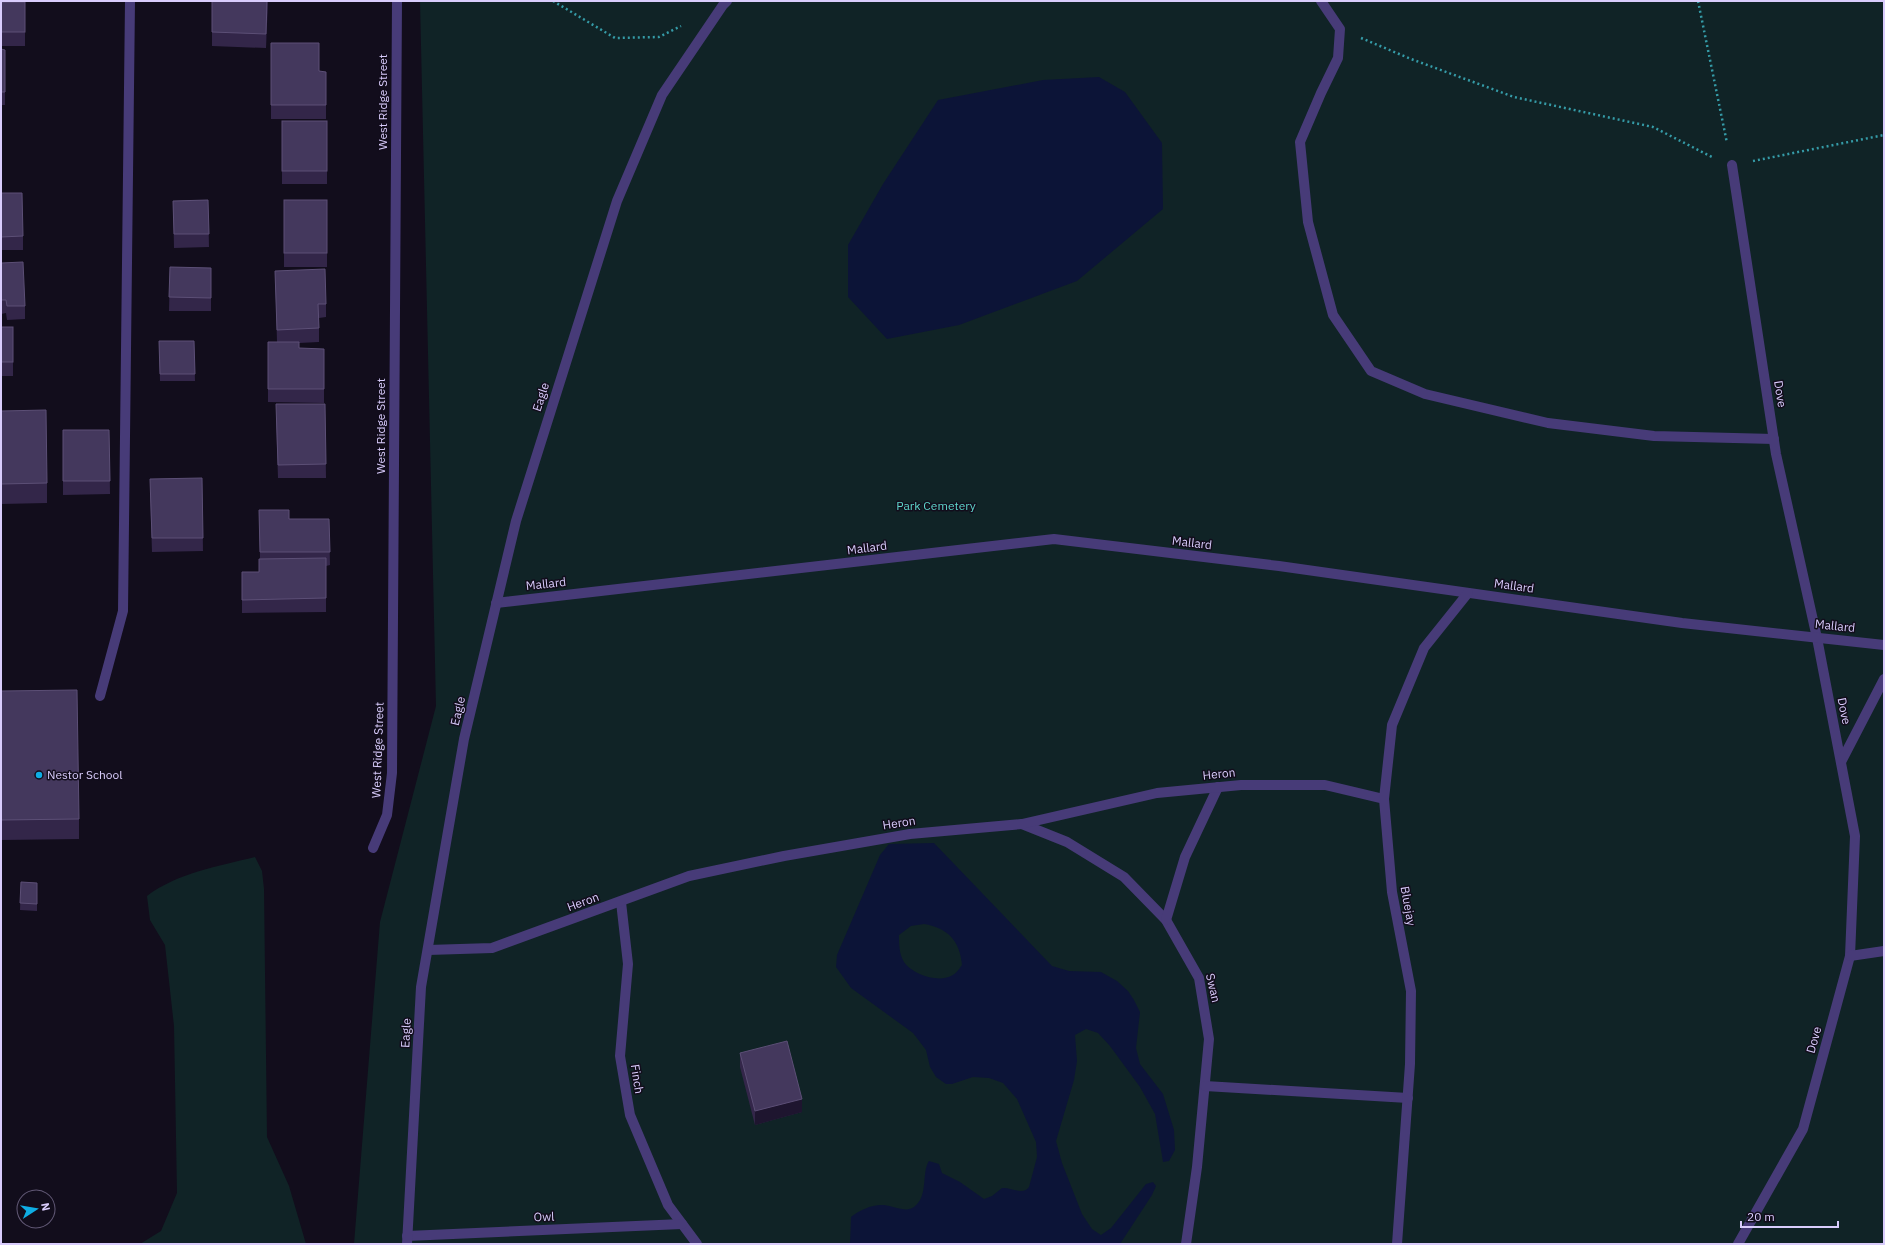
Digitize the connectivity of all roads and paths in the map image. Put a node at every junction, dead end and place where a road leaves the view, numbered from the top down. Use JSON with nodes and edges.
{"nodes":[{"id":1,"x":130,"y":1,"type":"edge"},
{"id":2,"x":397,"y":1,"type":"edge"},
{"id":3,"x":553,"y":1,"type":"edge"},
{"id":4,"x":727,"y":1,"type":"edge"},
{"id":5,"x":1321,"y":1,"type":"edge"},
{"id":6,"x":1698,"y":1,"type":"edge"},
{"id":7,"x":687,"y":23,"type":"dead end"},
{"id":8,"x":1340,"y":29,"type":"junction"},
{"id":9,"x":1884,"y":135,"type":"edge"},
{"id":10,"x":1732,"y":166,"type":"junction"},
{"id":11,"x":1774,"y":439,"type":"junction"},
{"id":12,"x":1468,"y":593,"type":"junction"},
{"id":13,"x":496,"y":603,"type":"junction"},
{"id":14,"x":1817,"y":638,"type":"junction"},
{"id":15,"x":1884,"y":645,"type":"edge"},
{"id":16,"x":1884,"y":679,"type":"edge"},
{"id":17,"x":100,"y":696,"type":"dead end"},
{"id":18,"x":1841,"y":762,"type":"junction"},
{"id":19,"x":1218,"y":787,"type":"junction"},
{"id":20,"x":1384,"y":799,"type":"junction"},
{"id":21,"x":1022,"y":824,"type":"junction"},
{"id":22,"x":373,"y":848,"type":"dead end"},
{"id":23,"x":621,"y":902,"type":"junction"},
{"id":24,"x":1166,"y":920,"type":"junction"},
{"id":25,"x":428,"y":950,"type":"junction"},
{"id":26,"x":1884,"y":951,"type":"edge"},
{"id":27,"x":1850,"y":956,"type":"junction"},
{"id":28,"x":1205,"y":1086,"type":"junction"},
{"id":29,"x":1408,"y":1098,"type":"junction"},
{"id":30,"x":682,"y":1224,"type":"junction"},
{"id":31,"x":407,"y":1240,"type":"edge"},
{"id":32,"x":698,"y":1244,"type":"edge"},
{"id":33,"x":1186,"y":1244,"type":"edge"},
{"id":34,"x":1397,"y":1244,"type":"edge"},
{"id":35,"x":1738,"y":1244,"type":"edge"}],
"edges":[{"from":1,"to":17,"type":"street"},
{"from":2,"to":22,"type":"street","name":"West Ridge Street"},
{"from":3,"to":7,"type":"path"},
{"from":4,"to":13,"type":"street","name":"Eagle"},
{"from":5,"to":8,"type":"street"},
{"from":6,"to":10,"type":"path"},
{"from":8,"to":10,"type":"path"},
{"from":8,"to":11,"type":"street"},
{"from":9,"to":10,"type":"path"},
{"from":10,"to":11,"type":"street","name":"Dove"},
{"from":11,"to":14,"type":"street","name":"Dove"},
{"from":12,"to":13,"type":"street","name":"Mallard"},
{"from":12,"to":14,"type":"street","name":"Mallard"},
{"from":12,"to":20,"type":"street","name":"Bluejay"},
{"from":13,"to":25,"type":"street","name":"Eagle"},
{"from":14,"to":15,"type":"street","name":"Mallard"},
{"from":14,"to":18,"type":"street","name":"Dove"},
{"from":16,"to":18,"type":"street"},
{"from":18,"to":27,"type":"street","name":"Dove"},
{"from":19,"to":20,"type":"street","name":"Heron"},
{"from":19,"to":21,"type":"street","name":"Heron"},
{"from":19,"to":24,"type":"street"},
{"from":20,"to":29,"type":"street","name":"Bluejay"},
{"from":21,"to":23,"type":"street","name":"Heron"},
{"from":21,"to":24,"type":"street","name":"Swan"},
{"from":23,"to":25,"type":"street","name":"Heron"},
{"from":23,"to":30,"type":"street","name":"Finch"},
{"from":24,"to":28,"type":"street","name":"Swan"},
{"from":25,"to":31,"type":"street","name":"Eagle"},
{"from":26,"to":27,"type":"street"},
{"from":27,"to":35,"type":"street","name":"Dove"},
{"from":28,"to":29,"type":"street"},
{"from":28,"to":33,"type":"street","name":"Swan"},
{"from":29,"to":34,"type":"street","name":"Bluejay"},
{"from":30,"to":31,"type":"street","name":"Owl"},
{"from":30,"to":32,"type":"street","name":"Finch"}]}
